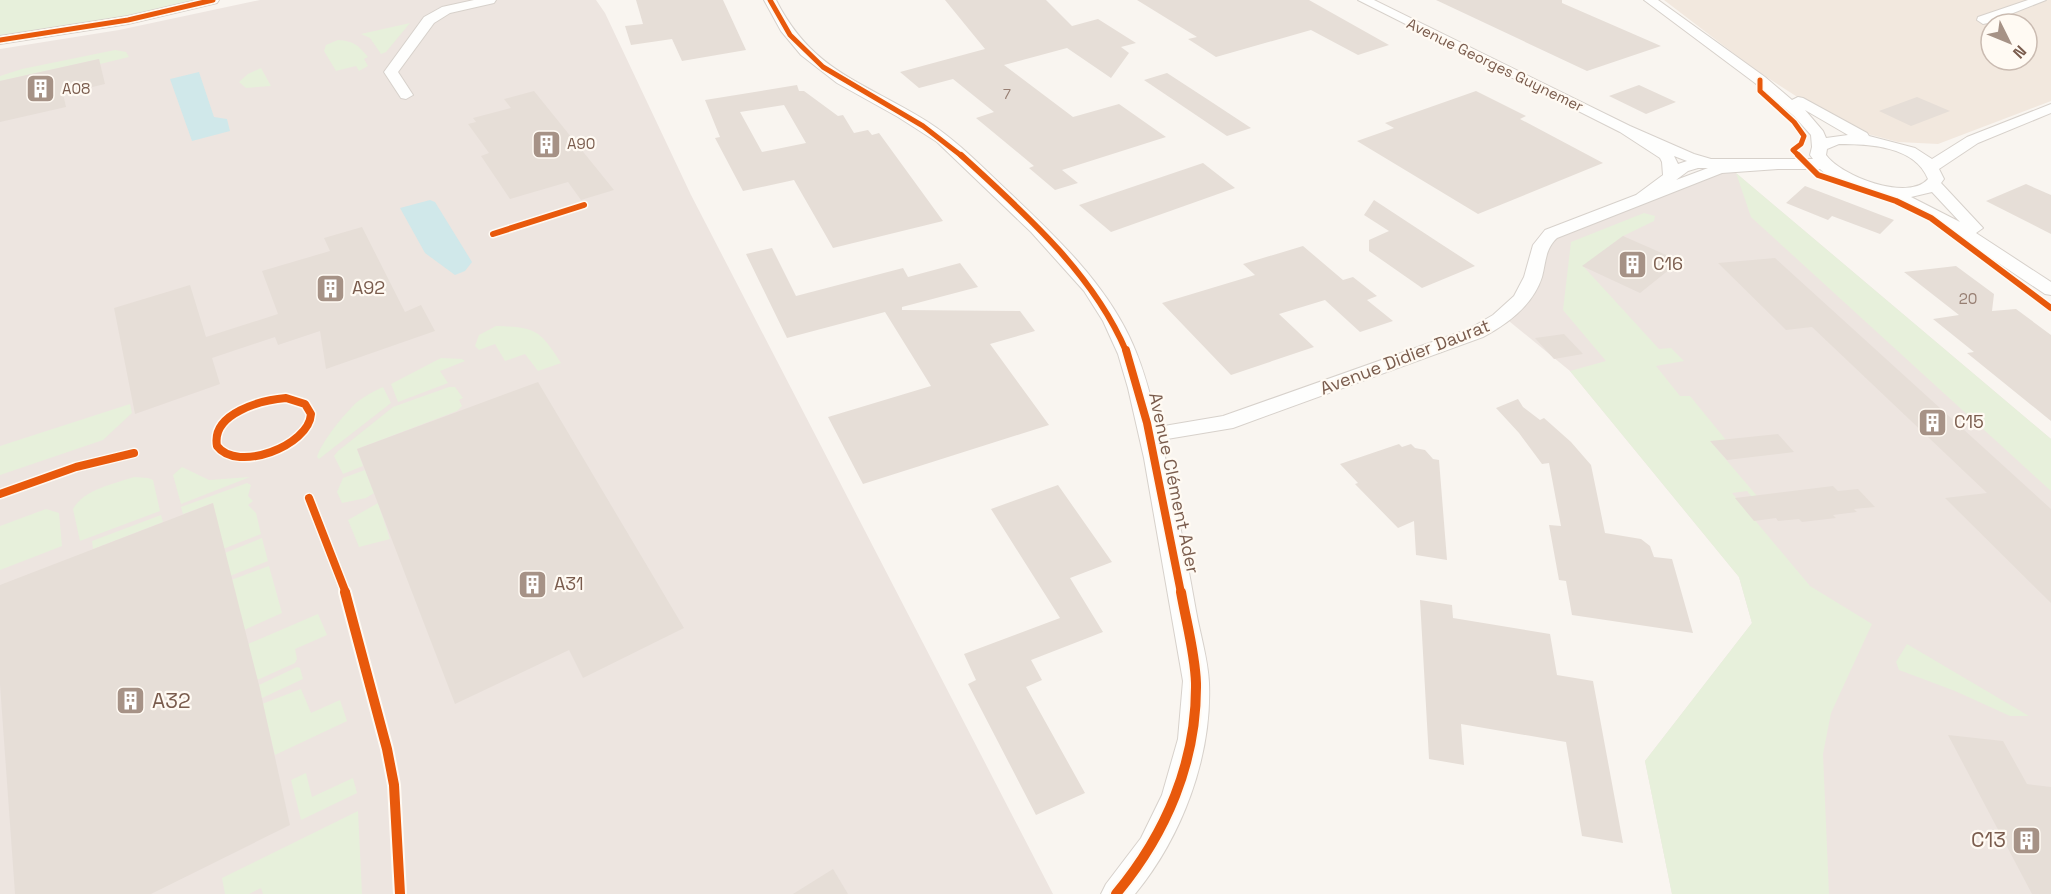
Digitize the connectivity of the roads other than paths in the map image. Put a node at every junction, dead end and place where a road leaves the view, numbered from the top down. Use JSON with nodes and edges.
{"nodes":[{"id":1,"x":200,"y":0,"type":"edge"},
{"id":2,"x":213,"y":0,"type":"edge"},
{"id":3,"x":490,"y":0,"type":"edge"},
{"id":4,"x":770,"y":0,"type":"edge"},
{"id":5,"x":1364,"y":0,"type":"edge"},
{"id":6,"x":1650,"y":0,"type":"edge"},
{"id":7,"x":2040,"y":0,"type":"edge"},
{"id":8,"x":2006,"y":12,"type":"edge"},
{"id":9,"x":0,"y":38,"type":"edge"},
{"id":10,"x":1760,"y":80,"type":"junction"},
{"id":11,"x":406,"y":95,"type":"dead end"},
{"id":12,"x":2051,"y":108,"type":"edge"},
{"id":13,"x":1625,"y":129,"type":"junction"},
{"id":14,"x":1994,"y":132,"type":"junction"},
{"id":15,"x":1873,"y":141,"type":"junction"},
{"id":16,"x":1892,"y":145,"type":"junction"},
{"id":17,"x":1820,"y":147,"type":"junction"},
{"id":18,"x":1665,"y":155,"type":"junction"},
{"id":19,"x":1701,"y":164,"type":"junction"},
{"id":20,"x":1824,"y":164,"type":"junction"},
{"id":21,"x":1933,"y":176,"type":"junction"},
{"id":22,"x":1676,"y":180,"type":"junction"},
{"id":23,"x":1883,"y":190,"type":"junction"},
{"id":24,"x":2013,"y":263,"type":"junction"},
{"id":25,"x":2051,"y":290,"type":"edge"},
{"id":26,"x":1150,"y":435,"type":"junction"},
{"id":27,"x":1116,"y":894,"type":"edge"}],
"edges":[{"from":1,"to":9,"type":"street"},
{"from":2,"to":9,"type":"street"},
{"from":3,"to":11,"type":"street"},
{"from":4,"to":26,"type":"street","name":"Avenue Clément Ader"},
{"from":5,"to":13,"type":"street","name":"Avenue Georges Guynemer"},
{"from":6,"to":10,"type":"street"},
{"from":7,"to":8,"type":"street"},
{"from":10,"to":15,"type":"street"},
{"from":10,"to":17,"type":"street"},
{"from":12,"to":14,"type":"street"},
{"from":13,"to":18,"type":"street","name":"Avenue Georges Guynemer"},
{"from":13,"to":19,"type":"street","name":"Avenue Georges Guynemer"},
{"from":14,"to":16,"type":"street"},
{"from":14,"to":21,"type":"street"},
{"from":15,"to":16,"type":"street"},
{"from":15,"to":17,"type":"street"},
{"from":16,"to":21,"type":"street"},
{"from":17,"to":20,"type":"street"},
{"from":18,"to":19,"type":"street","name":"Avenue Georges Guynemer"},
{"from":18,"to":22,"type":"street"},
{"from":19,"to":20,"type":"street","name":"Avenue Didier Daurat"},
{"from":19,"to":22,"type":"street","name":"Avenue Didier Daurat"},
{"from":19,"to":22,"type":"street","name":"Avenue Didier Daurat"},
{"from":20,"to":23,"type":"street"},
{"from":21,"to":23,"type":"street"},
{"from":21,"to":24,"type":"street"},
{"from":22,"to":26,"type":"street","name":"Avenue Didier Daurat"},
{"from":23,"to":24,"type":"street"},
{"from":24,"to":25,"type":"street"},
{"from":26,"to":27,"type":"street","name":"Avenue Clément Ader"}]}
